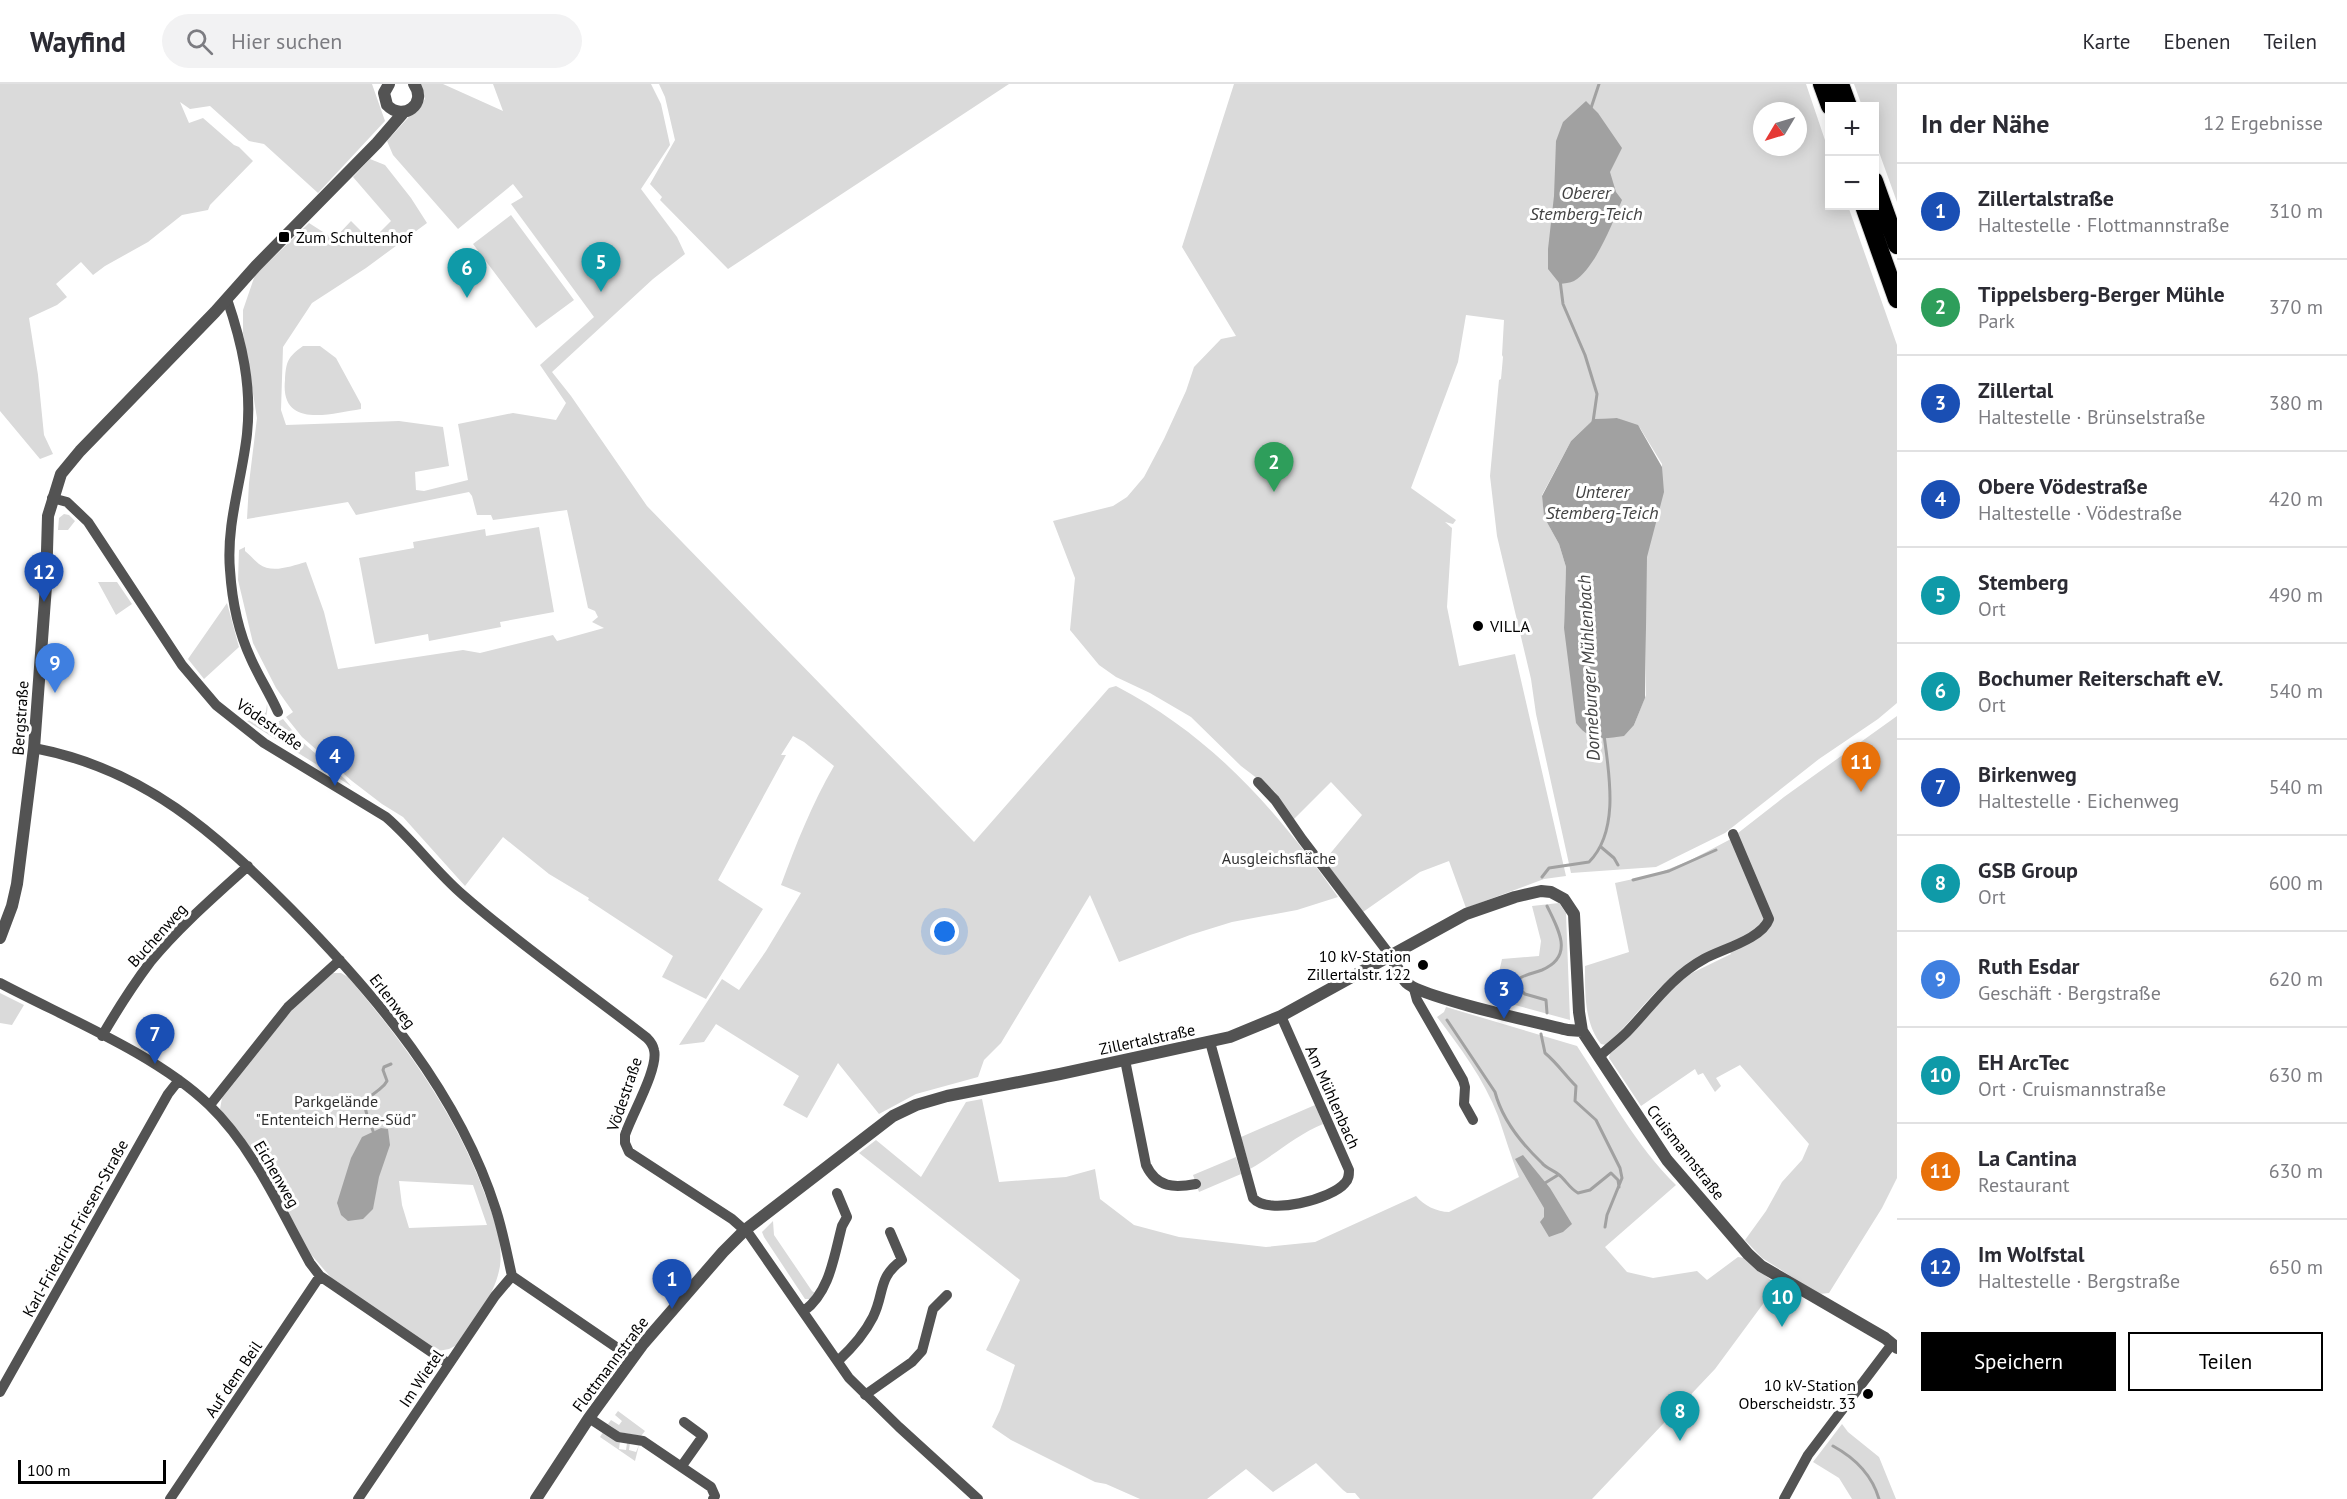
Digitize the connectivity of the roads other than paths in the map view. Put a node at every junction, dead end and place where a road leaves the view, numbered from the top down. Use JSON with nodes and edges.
{"nodes":[{"id":1,"x":388,"y":84,"type":"edge"},
{"id":2,"x":414,"y":84,"type":"edge"},
{"id":3,"x":1822,"y":84,"type":"edge"},
{"id":4,"x":1840,"y":84,"type":"edge"},
{"id":5,"x":1829,"y":102,"type":"edge"},
{"id":6,"x":1847,"y":102,"type":"edge"},
{"id":7,"x":397,"y":111,"type":"junction"},
{"id":8,"x":1879,"y":193,"type":"edge"},
{"id":9,"x":1865,"y":210,"type":"edge"},
{"id":10,"x":1897,"y":245,"type":"edge"},
{"id":11,"x":227,"y":299,"type":"junction"},
{"id":12,"x":1897,"y":299,"type":"edge"},
{"id":13,"x":52,"y":498,"type":"junction"},
{"id":14,"x":278,"y":712,"type":"dead end"},
{"id":15,"x":34,"y":748,"type":"junction"},
{"id":16,"x":1258,"y":782,"type":"dead end"},
{"id":17,"x":1734,"y":834,"type":"dead end"},
{"id":18,"x":248,"y":866,"type":"junction"},
{"id":19,"x":1564,"y":898,"type":"joint"},
{"id":20,"x":0,"y":938,"type":"edge"},
{"id":21,"x":1390,"y":956,"type":"junction"},
{"id":22,"x":340,"y":960,"type":"junction"},
{"id":23,"x":0,"y":983,"type":"edge"},
{"id":24,"x":1414,"y":989,"type":"junction"},
{"id":25,"x":1281,"y":1016,"type":"junction"},
{"id":26,"x":1582,"y":1030,"type":"junction"},
{"id":27,"x":102,"y":1036,"type":"junction"},
{"id":28,"x":1210,"y":1042,"type":"junction"},
{"id":29,"x":1599,"y":1057,"type":"junction"},
{"id":30,"x":1125,"y":1060,"type":"junction"},
{"id":31,"x":179,"y":1080,"type":"junction"},
{"id":32,"x":210,"y":1105,"type":"junction"},
{"id":33,"x":1473,"y":1120,"type":"dead end"},
{"id":34,"x":1196,"y":1184,"type":"dead end"},
{"id":35,"x":837,"y":1193,"type":"dead end"},
{"id":36,"x":745,"y":1230,"type":"junction"},
{"id":37,"x":890,"y":1232,"type":"dead end"},
{"id":38,"x":320,"y":1276,"type":"junction"},
{"id":39,"x":512,"y":1276,"type":"junction"},
{"id":40,"x":947,"y":1295,"type":"dead end"},
{"id":41,"x":804,"y":1311,"type":"junction"},
{"id":42,"x":1894,"y":1346,"type":"edge"},
{"id":43,"x":632,"y":1358,"type":"junction"},
{"id":44,"x":838,"y":1361,"type":"junction"},
{"id":45,"x":449,"y":1364,"type":"junction"},
{"id":46,"x":0,"y":1392,"type":"edge"},
{"id":47,"x":865,"y":1395,"type":"junction"},
{"id":48,"x":589,"y":1418,"type":"junction"},
{"id":49,"x":684,"y":1422,"type":"dead end"},
{"id":50,"x":681,"y":1467,"type":"junction"},
{"id":51,"x":170,"y":1499,"type":"edge"},
{"id":52,"x":358,"y":1499,"type":"edge"},
{"id":53,"x":536,"y":1499,"type":"edge"},
{"id":54,"x":713,"y":1499,"type":"edge"},
{"id":55,"x":978,"y":1499,"type":"edge"},
{"id":56,"x":1784,"y":1499,"type":"edge"}],
"edges":[{"from":1,"to":7,"type":"street"},
{"from":2,"to":7,"type":"street"},
{"from":3,"to":5,"type":"highway"},
{"from":4,"to":6,"type":"highway"},
{"from":7,"to":11,"type":"street"},
{"from":8,"to":10,"type":"highway"},
{"from":9,"to":12,"type":"highway"},
{"from":11,"to":13,"type":"street"},
{"from":11,"to":14,"type":"street"},
{"from":13,"to":15,"type":"street","name":"Bergstraße"},
{"from":13,"to":36,"type":"street","name":"Vödestraße"},
{"from":15,"to":18,"type":"street","name":"Erlenweg"},
{"from":15,"to":20,"type":"street","name":"Bergstraße"},
{"from":16,"to":21,"type":"street"},
{"from":17,"to":29,"type":"street"},
{"from":18,"to":22,"type":"street","name":"Erlenweg"},
{"from":18,"to":27,"type":"street","name":"Buchenweg"},
{"from":19,"to":21,"type":"street","name":"Zillertalstraße"},
{"from":19,"to":26,"type":"street","name":"Cruismannstraße"},
{"from":21,"to":24,"type":"street"},
{"from":21,"to":25,"type":"street","name":"Zillertalstraße"},
{"from":22,"to":32,"type":"street"},
{"from":22,"to":39,"type":"street","name":"Erlenweg"},
{"from":23,"to":27,"type":"street","name":"Eichenweg"},
{"from":24,"to":26,"type":"street"},
{"from":24,"to":33,"type":"street"},
{"from":25,"to":28,"type":"street","name":"Zillertalstraße"},
{"from":25,"to":28,"type":"street","name":"Am Mühlenbach"},
{"from":26,"to":29,"type":"street","name":"Cruismannstraße"},
{"from":27,"to":31,"type":"street","name":"Eichenweg"},
{"from":28,"to":30,"type":"street","name":"Zillertalstraße"},
{"from":29,"to":42,"type":"street","name":"Cruismannstraße"},
{"from":30,"to":34,"type":"street"},
{"from":30,"to":36,"type":"street","name":"Zillertalstraße"},
{"from":31,"to":32,"type":"street","name":"Eichenweg"},
{"from":31,"to":46,"type":"street","name":"Karl-Friedrich-Friesen-Straße"},
{"from":32,"to":38,"type":"street","name":"Eichenweg"},
{"from":35,"to":41,"type":"street"},
{"from":36,"to":41,"type":"street","name":"Vödestraße"},
{"from":36,"to":43,"type":"street","name":"Flottmannstraße"},
{"from":37,"to":44,"type":"street"},
{"from":38,"to":45,"type":"street","name":"Eichenweg"},
{"from":38,"to":51,"type":"street","name":"Auf dem Beil"},
{"from":39,"to":43,"type":"street"},
{"from":39,"to":45,"type":"street","name":"Im Wietel"},
{"from":40,"to":47,"type":"street"},
{"from":41,"to":44,"type":"street","name":"Vödestraße"},
{"from":42,"to":56,"type":"street"},
{"from":43,"to":48,"type":"street","name":"Flottmannstraße"},
{"from":44,"to":47,"type":"street","name":"Vödestraße"},
{"from":45,"to":52,"type":"street","name":"Im Wietel"},
{"from":47,"to":55,"type":"street","name":"Vödestraße"},
{"from":48,"to":50,"type":"street"},
{"from":48,"to":53,"type":"street","name":"Flottmannstraße"},
{"from":49,"to":50,"type":"street"},
{"from":50,"to":54,"type":"street"}]}
